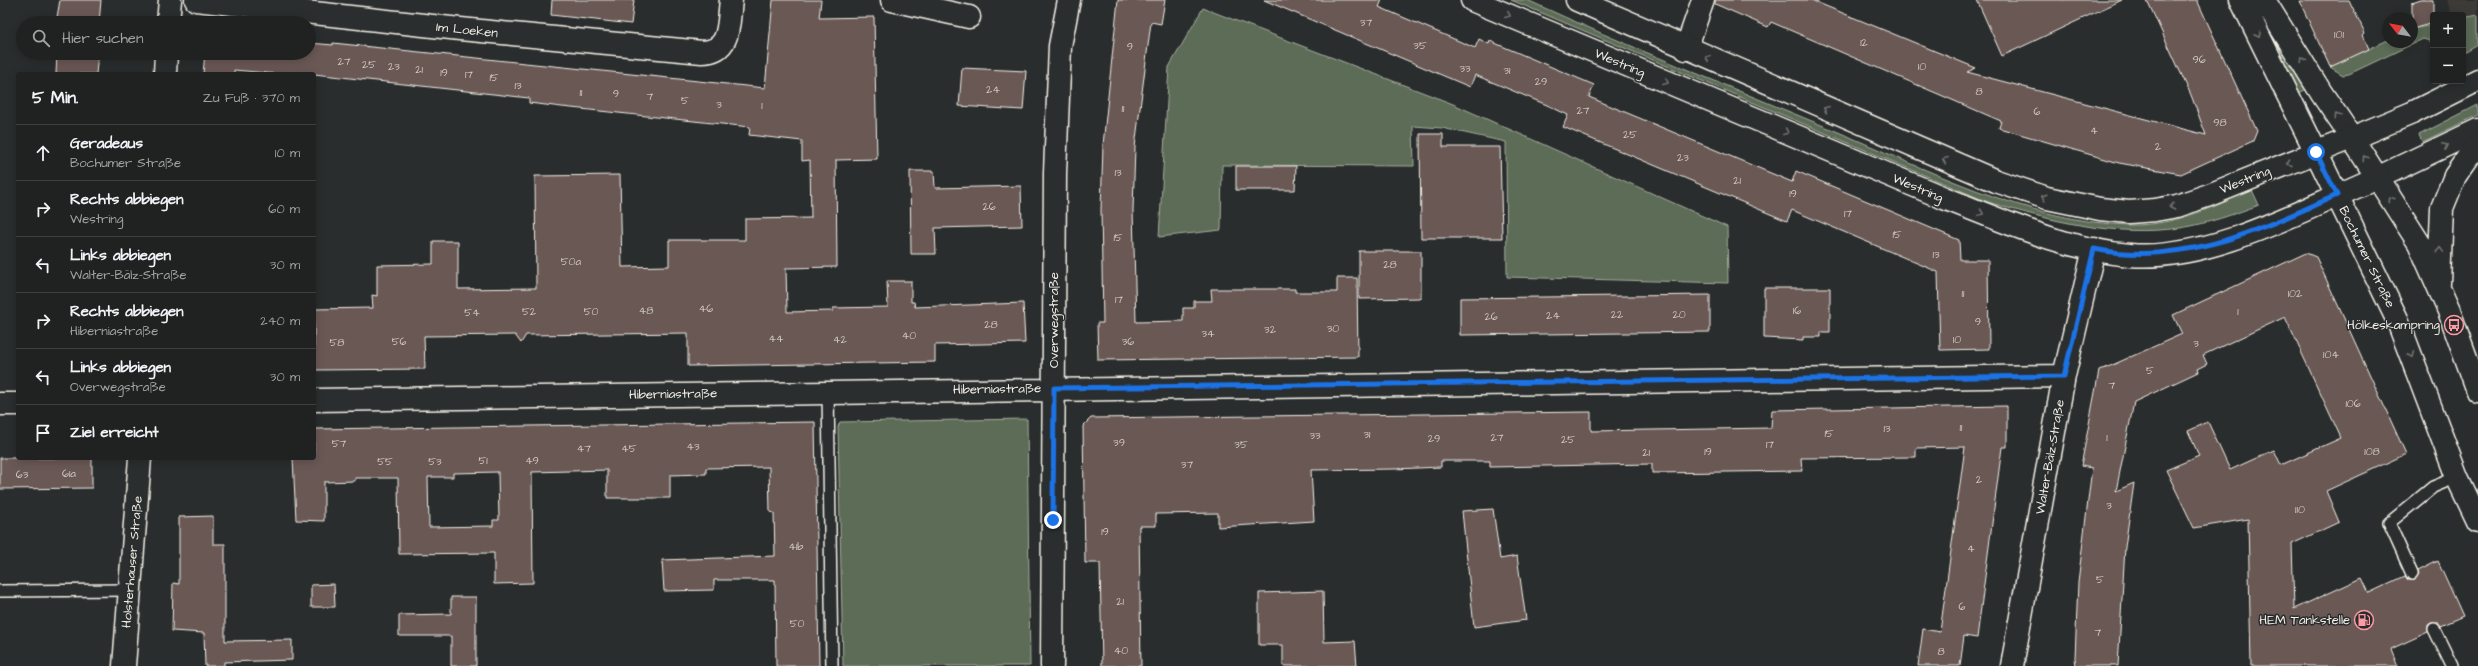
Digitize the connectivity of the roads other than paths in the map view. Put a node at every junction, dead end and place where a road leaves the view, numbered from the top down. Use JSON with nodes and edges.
{"nodes":[{"id":1,"x":170,"y":0,"type":"edge"},
{"id":2,"x":196,"y":0,"type":"edge"},
{"id":3,"x":730,"y":0,"type":"edge"},
{"id":4,"x":892,"y":0,"type":"edge"},
{"id":5,"x":1069,"y":0,"type":"edge"},
{"id":6,"x":1472,"y":0,"type":"edge"},
{"id":7,"x":1577,"y":0,"type":"edge"},
{"id":8,"x":1703,"y":0,"type":"edge"},
{"id":9,"x":2241,"y":0,"type":"edge"},
{"id":10,"x":2264,"y":0,"type":"edge"},
{"id":11,"x":169,"y":16,"type":"edge"},
{"id":12,"x":969,"y":17,"type":"dead end"},
{"id":13,"x":1686,"y":49,"type":"junction"},
{"id":14,"x":166,"y":60,"type":"edge"},
{"id":15,"x":165,"y":72,"type":"edge"},
{"id":16,"x":2478,"y":80,"type":"edge"},
{"id":17,"x":2478,"y":130,"type":"edge"},
{"id":18,"x":2352,"y":138,"type":"junction"},
{"id":19,"x":2478,"y":143,"type":"edge"},
{"id":20,"x":2316,"y":152,"type":"junction"},
{"id":21,"x":2378,"y":178,"type":"junction"},
{"id":22,"x":2337,"y":195,"type":"junction"},
{"id":23,"x":2094,"y":249,"type":"junction"},
{"id":24,"x":2439,"y":289,"type":"junction"},
{"id":25,"x":2064,"y":376,"type":"junction"},
{"id":26,"x":1054,"y":388,"type":"junction"},
{"id":27,"x":2478,"y":391,"type":"edge"},
{"id":28,"x":828,"y":392,"type":"junction"},
{"id":29,"x":316,"y":400,"type":"edge"},
{"id":30,"x":0,"y":404,"type":"edge"},
{"id":31,"x":16,"y":404,"type":"edge"},
{"id":32,"x":140,"y":460,"type":"edge"},
{"id":33,"x":2458,"y":477,"type":"junction"},
{"id":34,"x":2478,"y":521,"type":"edge"},
{"id":35,"x":2412,"y":574,"type":"dead end"},
{"id":36,"x":130,"y":590,"type":"junction"},
{"id":37,"x":0,"y":591,"type":"edge"},
{"id":38,"x":2434,"y":629,"type":"dead end"},
{"id":39,"x":124,"y":666,"type":"edge"},
{"id":40,"x":832,"y":666,"type":"edge"},
{"id":41,"x":1052,"y":666,"type":"edge"},
{"id":42,"x":2012,"y":666,"type":"edge"},
{"id":43,"x":2452,"y":666,"type":"edge"}],
"edges":[{"from":1,"to":11,"type":"street"},
{"from":2,"to":3,"type":"street","name":"Im Loeken"},
{"from":4,"to":12,"type":"street"},
{"from":5,"to":26,"type":"street","name":"Overwegstraße"},
{"from":6,"to":23,"type":"street","name":"Westring","one_way":true},
{"from":7,"to":13,"type":"street","name":"Westring"},
{"from":8,"to":13,"type":"street"},
{"from":9,"to":20,"type":"street","name":"Bochumer Straße","one_way":true},
{"from":18,"to":10,"type":"street","one_way":true},
{"from":20,"to":13,"type":"street","name":"Westring","one_way":true},
{"from":14,"to":15,"type":"street"},
{"from":16,"to":18,"type":"street"},
{"from":21,"to":17,"type":"street","one_way":true},
{"from":18,"to":20,"type":"street","name":"Westring"},
{"from":21,"to":18,"type":"street","one_way":true},
{"from":24,"to":19,"type":"street","one_way":true},
{"from":20,"to":22,"type":"street","name":"Bochumer Straße"},
{"from":21,"to":22,"type":"street","name":"Westring"},
{"from":24,"to":21,"type":"street","one_way":true},
{"from":22,"to":23,"type":"street","name":"Westring"},
{"from":22,"to":33,"type":"street","name":"Bochumer Straße","one_way":true},
{"from":23,"to":25,"type":"street","name":"Walter-Bälz-Straße"},
{"from":24,"to":27,"type":"street"},
{"from":25,"to":26,"type":"street","name":"Hiberniastraße"},
{"from":25,"to":42,"type":"street","name":"Walter-Bälz-Straße"},
{"from":26,"to":28,"type":"street","name":"Hiberniastraße"},
{"from":26,"to":41,"type":"street","name":"Overwegstraße"},
{"from":28,"to":29,"type":"street","name":"Hiberniastraße"},
{"from":28,"to":40,"type":"lane"},
{"from":30,"to":31,"type":"street"},
{"from":32,"to":36,"type":"street","name":"Holsterhauser Straße"},
{"from":33,"to":34,"type":"street","name":"Bochumer Straße"},
{"from":33,"to":35,"type":"lane"},
{"from":36,"to":37,"type":"lane"},
{"from":36,"to":39,"type":"street","name":"Holsterhauser Straße"},
{"from":38,"to":43,"type":"lane"}]}
